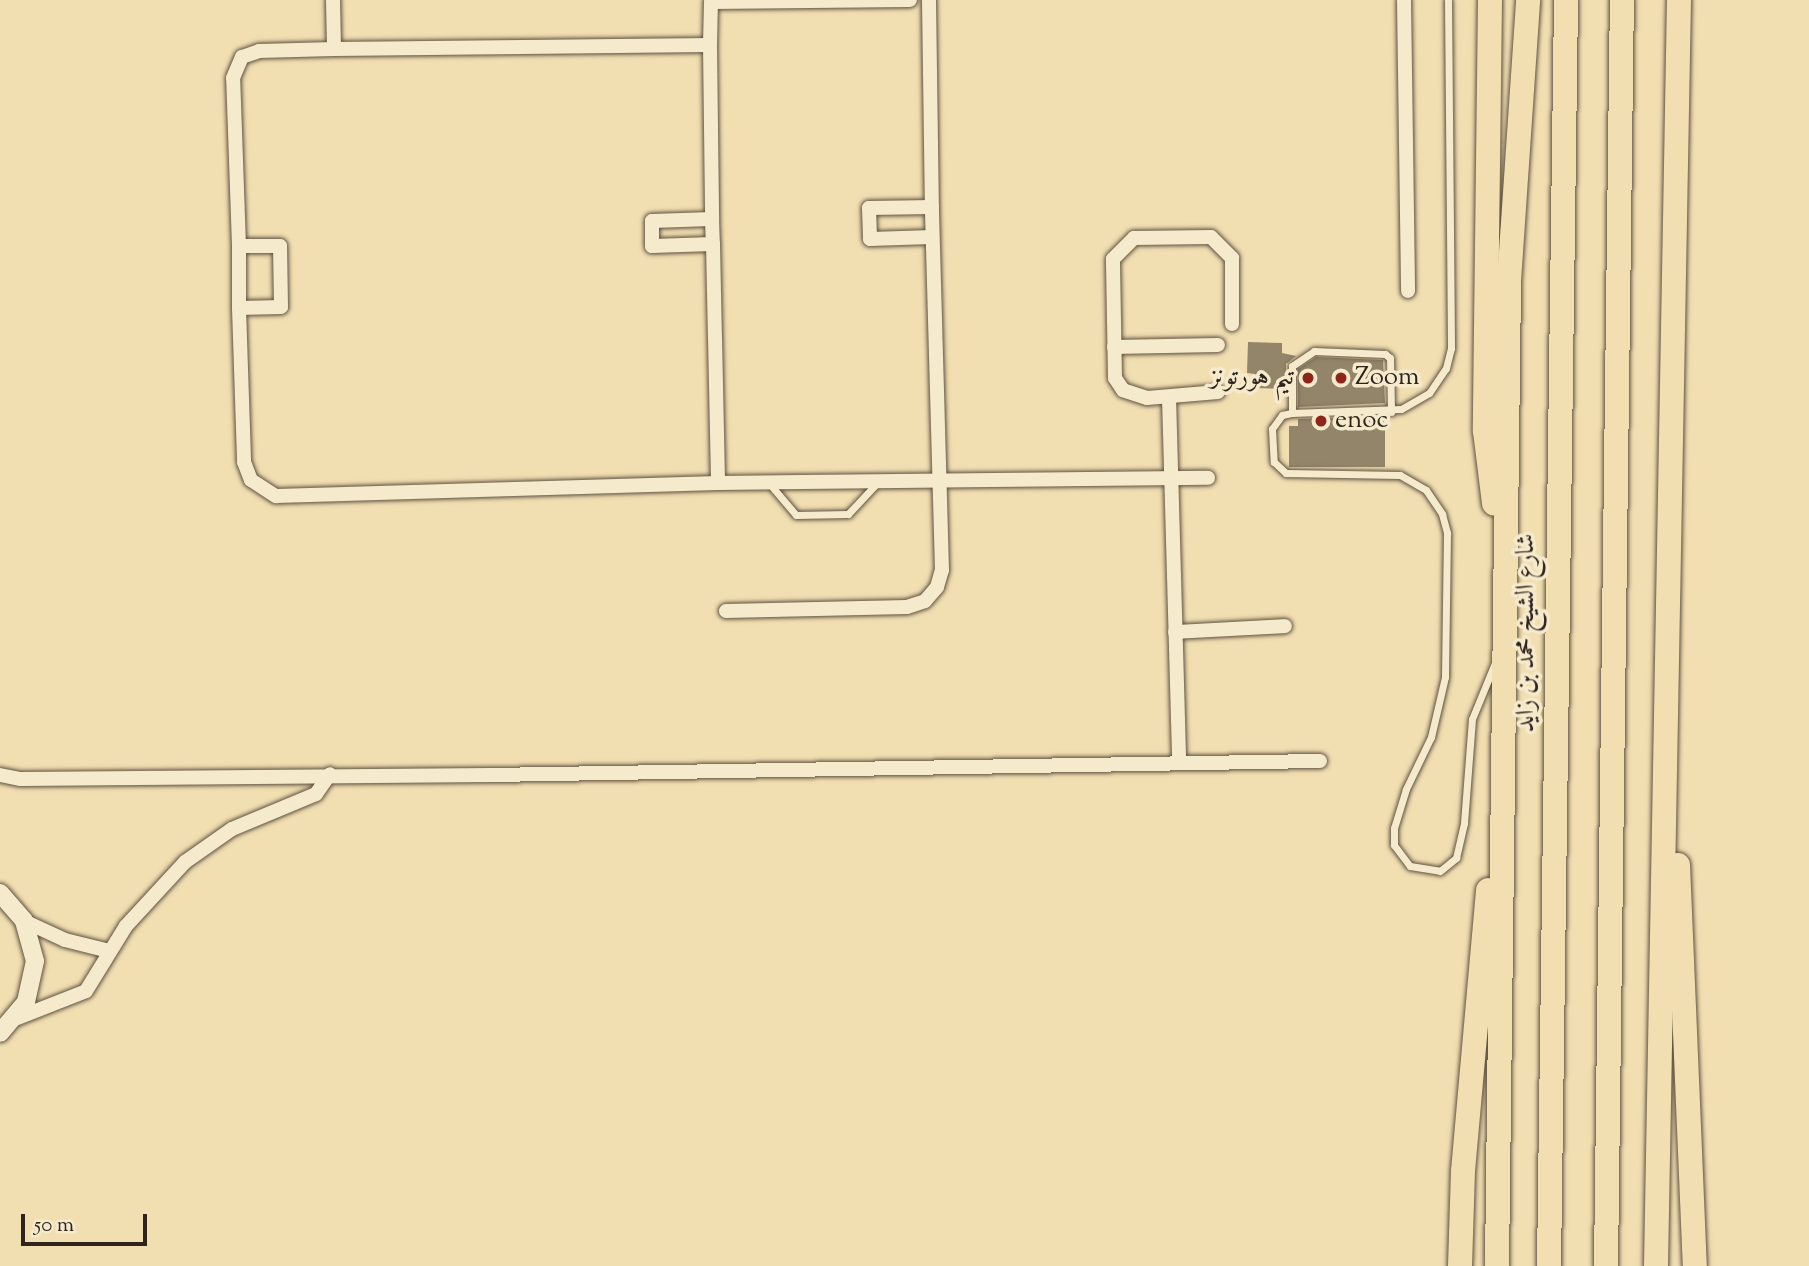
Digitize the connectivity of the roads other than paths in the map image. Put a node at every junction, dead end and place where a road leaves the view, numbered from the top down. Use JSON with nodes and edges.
{"nodes":[{"id":1,"x":333,"y":0,"type":"edge"},
{"id":2,"x":929,"y":0,"type":"edge"},
{"id":3,"x":1404,"y":0,"type":"edge"},
{"id":4,"x":1448,"y":0,"type":"edge"},
{"id":5,"x":1490,"y":0,"type":"edge"},
{"id":6,"x":1528,"y":0,"type":"edge"},
{"id":7,"x":1566,"y":0,"type":"edge"},
{"id":8,"x":1622,"y":0,"type":"edge"},
{"id":9,"x":1679,"y":0,"type":"edge"},
{"id":10,"x":1687,"y":0,"type":"edge"},
{"id":11,"x":711,"y":1,"type":"edge"},
{"id":12,"x":740,"y":1,"type":"edge"},
{"id":13,"x":904,"y":1,"type":"edge"},
{"id":14,"x":1681,"y":36,"type":"junction"},
{"id":15,"x":709,"y":45,"type":"junction"},
{"id":16,"x":334,"y":49,"type":"junction"},
{"id":17,"x":932,"y":207,"type":"junction"},
{"id":18,"x":712,"y":219,"type":"junction"},
{"id":19,"x":932,"y":237,"type":"junction"},
{"id":20,"x":713,"y":244,"type":"junction"},
{"id":21,"x":239,"y":246,"type":"junction"},
{"id":22,"x":1408,"y":291,"type":"dead end"},
{"id":23,"x":239,"y":307,"type":"junction"},
{"id":24,"x":1232,"y":324,"type":"dead end"},
{"id":25,"x":1218,"y":345,"type":"dead end"},
{"id":26,"x":1114,"y":347,"type":"junction"},
{"id":27,"x":1219,"y":392,"type":"dead end"},
{"id":28,"x":1169,"y":397,"type":"junction"},
{"id":29,"x":1391,"y":412,"type":"junction"},
{"id":30,"x":1292,"y":413,"type":"junction"},
{"id":31,"x":1171,"y":478,"type":"junction"},
{"id":32,"x":1208,"y":478,"type":"dead end"},
{"id":33,"x":878,"y":481,"type":"junction"},
{"id":34,"x":939,"y":481,"type":"junction"},
{"id":35,"x":768,"y":482,"type":"junction"},
{"id":36,"x":719,"y":483,"type":"junction"},
{"id":37,"x":1504,"y":541,"type":"junction"},
{"id":38,"x":726,"y":611,"type":"dead end"},
{"id":39,"x":1285,"y":626,"type":"dead end"},
{"id":40,"x":1175,"y":632,"type":"junction"},
{"id":41,"x":1503,"y":649,"type":"junction"},
{"id":42,"x":1179,"y":761,"type":"junction"},
{"id":43,"x":1320,"y":761,"type":"dead end"},
{"id":44,"x":330,"y":774,"type":"junction"},
{"id":45,"x":0,"y":775,"type":"edge"},
{"id":46,"x":1668,"y":800,"type":"junction"},
{"id":47,"x":1499,"y":814,"type":"junction"},
{"id":48,"x":0,"y":893,"type":"edge"},
{"id":49,"x":24,"y":921,"type":"junction"},
{"id":50,"x":109,"y":951,"type":"junction"},
{"id":51,"x":15,"y":1019,"type":"junction"},
{"id":52,"x":0,"y":1033,"type":"edge"},
{"id":53,"x":1460,"y":1266,"type":"edge"},
{"id":54,"x":1497,"y":1266,"type":"edge"},
{"id":55,"x":1549,"y":1266,"type":"edge"},
{"id":56,"x":1606,"y":1266,"type":"edge"},
{"id":57,"x":1656,"y":1266,"type":"edge"},
{"id":58,"x":1695,"y":1266,"type":"edge"}],
"edges":[{"from":1,"to":16,"type":"street"},
{"from":2,"to":17,"type":"street"},
{"from":3,"to":22,"type":"street"},
{"from":4,"to":29,"type":"lane"},
{"from":5,"to":37,"type":"highway"},
{"from":6,"to":37,"type":"highway"},
{"from":7,"to":55,"type":"highway","name":"شارع الشيخ محمد بن زايد"},
{"from":8,"to":56,"type":"highway"},
{"from":9,"to":14,"type":"highway"},
{"from":10,"to":14,"type":"highway"},
{"from":11,"to":12,"type":"street"},
{"from":11,"to":15,"type":"street"},
{"from":12,"to":13,"type":"street"},
{"from":14,"to":46,"type":"highway"},
{"from":15,"to":16,"type":"street"},
{"from":15,"to":18,"type":"street"},
{"from":16,"to":21,"type":"street"},
{"from":17,"to":19,"type":"street"},
{"from":17,"to":19,"type":"street"},
{"from":18,"to":20,"type":"street"},
{"from":18,"to":20,"type":"street"},
{"from":19,"to":34,"type":"street"},
{"from":20,"to":36,"type":"street"},
{"from":21,"to":23,"type":"street"},
{"from":21,"to":23,"type":"street"},
{"from":23,"to":36,"type":"street"},
{"from":24,"to":26,"type":"street"},
{"from":25,"to":26,"type":"street"},
{"from":26,"to":28,"type":"street"},
{"from":27,"to":28,"type":"street"},
{"from":28,"to":31,"type":"street"},
{"from":29,"to":30,"type":"lane"},
{"from":29,"to":30,"type":"lane"},
{"from":30,"to":41,"type":"lane"},
{"from":31,"to":32,"type":"street"},
{"from":31,"to":34,"type":"street"},
{"from":31,"to":40,"type":"street"},
{"from":33,"to":34,"type":"street"},
{"from":33,"to":35,"type":"street"},
{"from":33,"to":35,"type":"lane"},
{"from":34,"to":38,"type":"street"},
{"from":35,"to":36,"type":"street"},
{"from":37,"to":41,"type":"highway"},
{"from":39,"to":40,"type":"street"},
{"from":40,"to":42,"type":"street"},
{"from":41,"to":47,"type":"highway"},
{"from":42,"to":43,"type":"street"},
{"from":42,"to":44,"type":"street"},
{"from":44,"to":45,"type":"street"},
{"from":44,"to":50,"type":"street"},
{"from":46,"to":57,"type":"highway"},
{"from":46,"to":58,"type":"highway"},
{"from":47,"to":53,"type":"highway"},
{"from":47,"to":54,"type":"highway"},
{"from":48,"to":49,"type":"street"},
{"from":49,"to":50,"type":"street"},
{"from":49,"to":51,"type":"street"},
{"from":50,"to":51,"type":"street"},
{"from":51,"to":52,"type":"street"}]}
